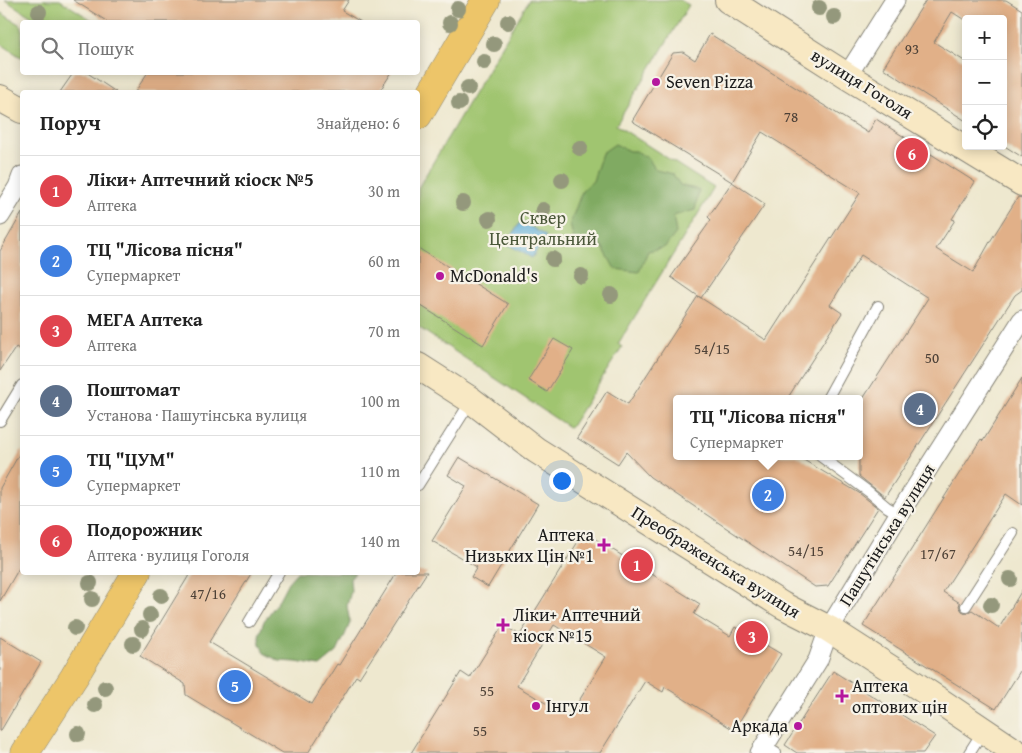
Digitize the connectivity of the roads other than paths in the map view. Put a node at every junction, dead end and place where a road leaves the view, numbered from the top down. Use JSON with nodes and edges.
{"nodes":[{"id":1,"x":486,"y":0,"type":"edge"},
{"id":2,"x":728,"y":0,"type":"edge"},
{"id":3,"x":895,"y":0,"type":"edge"},
{"id":4,"x":848,"y":76,"type":"junction"},
{"id":5,"x":420,"y":111,"type":"edge"},
{"id":6,"x":20,"y":182,"type":"edge"},
{"id":7,"x":1022,"y":183,"type":"edge"},
{"id":8,"x":0,"y":216,"type":"edge"},
{"id":9,"x":878,"y":306,"type":"dead end"},
{"id":10,"x":1022,"y":320,"type":"edge"},
{"id":11,"x":420,"y":367,"type":"edge"},
{"id":12,"x":20,"y":389,"type":"edge"},
{"id":13,"x":829,"y":395,"type":"edge"},
{"id":14,"x":471,"y":400,"type":"junction"},
{"id":15,"x":0,"y":421,"type":"edge"},
{"id":16,"x":825,"y":460,"type":"edge"},
{"id":17,"x":420,"y":482,"type":"edge"},
{"id":18,"x":899,"y":514,"type":"junction"},
{"id":19,"x":1013,"y":533,"type":"dead end"},
{"id":20,"x":135,"y":575,"type":"edge"},
{"id":21,"x":277,"y":575,"type":"edge"},
{"id":22,"x":966,"y":606,"type":"dead end"},
{"id":23,"x":249,"y":622,"type":"dead end"},
{"id":24,"x":829,"y":630,"type":"junction"},
{"id":25,"x":983,"y":731,"type":"junction"},
{"id":26,"x":767,"y":751,"type":"edge"},
{"id":27,"x":25,"y":753,"type":"edge"},
{"id":28,"x":970,"y":753,"type":"edge"},
{"id":29,"x":1017,"y":753,"type":"edge"}],
"edges":[{"from":1,"to":5,"type":"main road"},
{"from":2,"to":4,"type":"main road","name":"вулиця Гоголя"},
{"from":3,"to":4,"type":"street"},
{"from":4,"to":7,"type":"main road","name":"вулиця Гоголя"},
{"from":6,"to":8,"type":"street"},
{"from":9,"to":13,"type":"lane"},
{"from":10,"to":18,"type":"street","name":"Пашутінська вулиця"},
{"from":11,"to":14,"type":"main road","name":"Преображенська вулиця"},
{"from":12,"to":15,"type":"lane"},
{"from":14,"to":17,"type":"lane"},
{"from":14,"to":24,"type":"main road","name":"Преображенська вулиця"},
{"from":16,"to":18,"type":"lane"},
{"from":18,"to":24,"type":"street","name":"Пашутінська вулиця"},
{"from":19,"to":22,"type":"lane"},
{"from":20,"to":27,"type":"main road"},
{"from":21,"to":23,"type":"lane"},
{"from":24,"to":25,"type":"main road","name":"Преображенська вулиця"},
{"from":24,"to":26,"type":"street","name":"Пашутінська вулиця"},
{"from":25,"to":28,"type":"lane"},
{"from":25,"to":29,"type":"main road","name":"Преображенська вулиця"}]}
